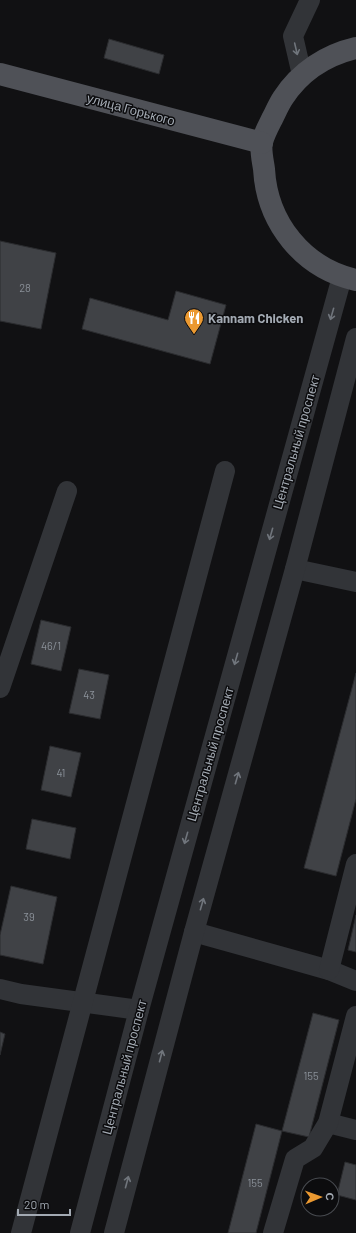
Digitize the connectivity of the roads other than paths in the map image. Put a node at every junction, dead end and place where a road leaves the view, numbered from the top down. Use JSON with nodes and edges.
{"nodes":[{"id":1,"x":310,"y":0,"type":"edge"},
{"id":2,"x":356,"y":48,"type":"edge"},
{"id":3,"x":0,"y":74,"type":"edge"},
{"id":4,"x":302,"y":75,"type":"junction"},
{"id":5,"x":262,"y":143,"type":"junction"},
{"id":6,"x":349,"y":278,"type":"edge"},
{"id":7,"x":356,"y":338,"type":"edge"},
{"id":8,"x":225,"y":471,"type":"dead end"},
{"id":9,"x":67,"y":491,"type":"dead end"},
{"id":10,"x":295,"y":569,"type":"junction"},
{"id":11,"x":356,"y":582,"type":"edge"},
{"id":12,"x":0,"y":688,"type":"edge"},
{"id":13,"x":356,"y":864,"type":"edge"},
{"id":14,"x":194,"y":932,"type":"junction"},
{"id":15,"x":329,"y":970,"type":"junction"},
{"id":16,"x":356,"y":981,"type":"edge"},
{"id":17,"x":0,"y":989,"type":"edge"},
{"id":18,"x":84,"y":1002,"type":"junction"},
{"id":19,"x":139,"y":1010,"type":"junction"},
{"id":20,"x":356,"y":1016,"type":"edge"},
{"id":21,"x":328,"y":1122,"type":"junction"},
{"id":22,"x":356,"y":1130,"type":"edge"},
{"id":23,"x":21,"y":1233,"type":"edge"},
{"id":24,"x":80,"y":1233,"type":"edge"},
{"id":25,"x":114,"y":1233,"type":"edge"},
{"id":26,"x":273,"y":1233,"type":"edge"}],
"edges":[{"from":1,"to":4,"type":"street","one_way":true},
{"from":2,"to":4,"type":"main road"},
{"from":3,"to":5,"type":"main road","name":"улица Горького"},
{"from":4,"to":5,"type":"main road"},
{"from":5,"to":6,"type":"main road"},
{"from":6,"to":19,"type":"street","name":"Центральный проспект","one_way":true},
{"from":7,"to":10,"type":"street"},
{"from":8,"to":18,"type":"street"},
{"from":9,"to":12,"type":"street"},
{"from":10,"to":11,"type":"street"},
{"from":14,"to":10,"type":"street","one_way":true},
{"from":13,"to":15,"type":"street"},
{"from":14,"to":15,"type":"street"},
{"from":25,"to":14,"type":"street","one_way":true},
{"from":15,"to":16,"type":"street"},
{"from":17,"to":18,"type":"street"},
{"from":18,"to":19,"type":"street"},
{"from":18,"to":23,"type":"street"},
{"from":19,"to":24,"type":"street","name":"Центральный проспект"},
{"from":20,"to":21,"type":"street"},
{"from":21,"to":22,"type":"street"},
{"from":21,"to":26,"type":"street"}]}
